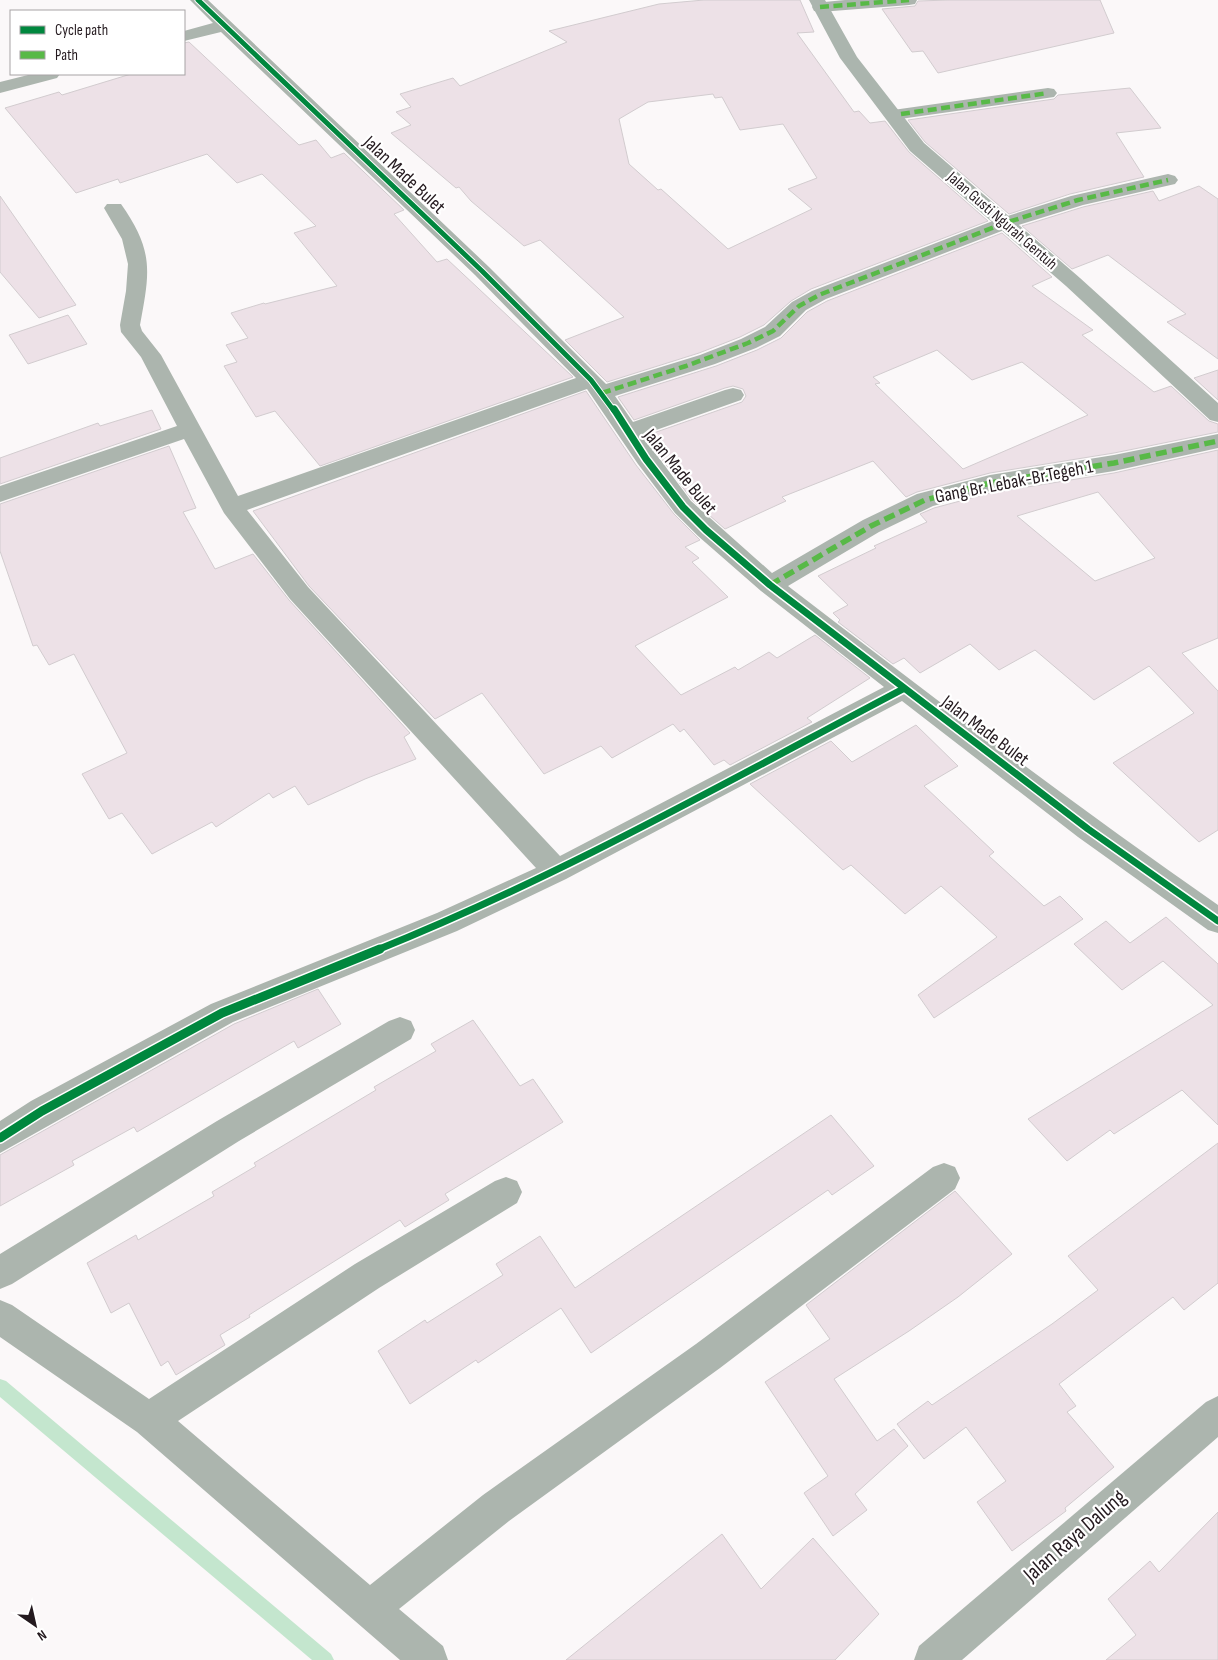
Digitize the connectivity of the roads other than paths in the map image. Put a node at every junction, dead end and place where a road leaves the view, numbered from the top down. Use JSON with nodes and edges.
{"nodes":[{"id":1,"x":198,"y":0,"type":"edge"},
{"id":2,"x":909,"y":0,"type":"edge"},
{"id":3,"x":819,"y":3,"type":"edge"},
{"id":4,"x":223,"y":26,"type":"junction"},
{"id":5,"x":185,"y":36,"type":"edge"},
{"id":6,"x":47,"y":75,"type":"edge"},
{"id":7,"x":0,"y":88,"type":"edge"},
{"id":8,"x":1048,"y":93,"type":"dead end"},
{"id":9,"x":893,"y":115,"type":"junction"},
{"id":10,"x":1168,"y":180,"type":"dead end"},
{"id":11,"x":114,"y":208,"type":"dead end"},
{"id":12,"x":1005,"y":223,"type":"junction"},
{"id":13,"x":596,"y":387,"type":"junction"},
{"id":14,"x":733,"y":395,"type":"dead end"},
{"id":15,"x":1218,"y":415,"type":"edge"},
{"id":16,"x":190,"y":429,"type":"junction"},
{"id":17,"x":627,"y":432,"type":"junction"},
{"id":18,"x":1218,"y":441,"type":"edge"},
{"id":19,"x":0,"y":494,"type":"edge"},
{"id":20,"x":232,"y":507,"type":"junction"},
{"id":21,"x":770,"y":585,"type":"junction"},
{"id":22,"x":904,"y":689,"type":"junction"},
{"id":23,"x":556,"y":870,"type":"junction"},
{"id":24,"x":1218,"y":921,"type":"edge"},
{"id":25,"x":400,"y":1030,"type":"dead end"},
{"id":26,"x":0,"y":1138,"type":"edge"},
{"id":27,"x":944,"y":1178,"type":"dead end"},
{"id":28,"x":506,"y":1192,"type":"dead end"},
{"id":29,"x":0,"y":1273,"type":"edge"},
{"id":30,"x":0,"y":1317,"type":"edge"},
{"id":31,"x":1218,"y":1414,"type":"edge"},
{"id":32,"x":149,"y":1420,"type":"junction"},
{"id":33,"x":369,"y":1609,"type":"junction"},
{"id":34,"x":429,"y":1660,"type":"edge"},
{"id":35,"x":932,"y":1660,"type":"edge"}],
"edges":[{"from":1,"to":4,"type":"street","name":"Jalan Made Bulet"},
{"from":2,"to":3,"type":"street"},
{"from":3,"to":9,"type":"main road","name":"Jalan Gusti Ngurah Gentuh"},
{"from":4,"to":5,"type":"street"},
{"from":4,"to":13,"type":"street","name":"Jalan Made Bulet"},
{"from":6,"to":7,"type":"street"},
{"from":8,"to":9,"type":"street"},
{"from":9,"to":12,"type":"main road","name":"Jalan Gusti Ngurah Gentuh"},
{"from":10,"to":12,"type":"street"},
{"from":11,"to":16,"type":"street"},
{"from":12,"to":13,"type":"street"},
{"from":12,"to":15,"type":"main road","name":"Jalan Gusti Ngurah Gentuh"},
{"from":13,"to":17,"type":"street","name":"Jalan Made Bulet"},
{"from":13,"to":20,"type":"street"},
{"from":14,"to":17,"type":"street"},
{"from":16,"to":19,"type":"street"},
{"from":16,"to":20,"type":"street"},
{"from":17,"to":21,"type":"street","name":"Jalan Made Bulet"},
{"from":18,"to":21,"type":"street","name":"Gang Br. Lebak-Br.Tegeh 1"},
{"from":20,"to":23,"type":"street"},
{"from":21,"to":22,"type":"street","name":"Jalan Made Bulet"},
{"from":22,"to":23,"type":"street"},
{"from":22,"to":24,"type":"street","name":"Jalan Made Bulet"},
{"from":23,"to":26,"type":"street"},
{"from":25,"to":29,"type":"street"},
{"from":27,"to":33,"type":"street"},
{"from":28,"to":32,"type":"street"},
{"from":30,"to":32,"type":"street"},
{"from":31,"to":35,"type":"street","name":"Jalan Raya Dalung"},
{"from":32,"to":33,"type":"street"},
{"from":33,"to":34,"type":"street"}]}
